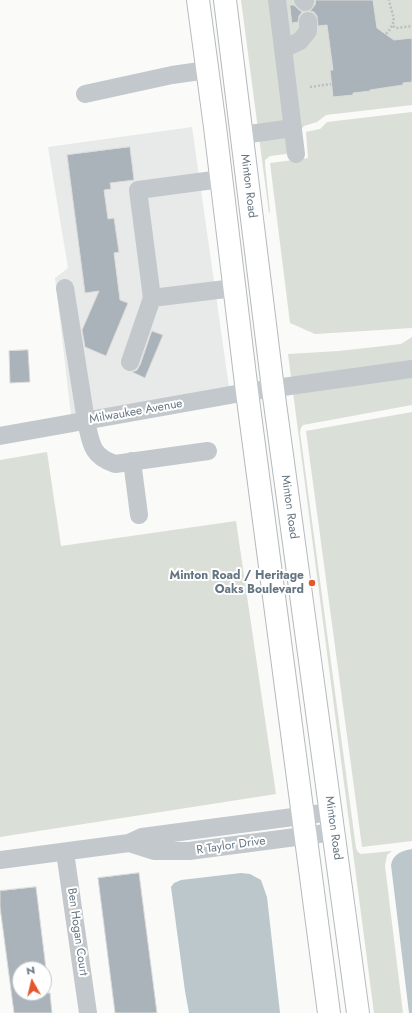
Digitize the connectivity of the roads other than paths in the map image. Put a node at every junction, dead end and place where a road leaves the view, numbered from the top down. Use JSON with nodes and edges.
{"nodes":[{"id":1,"x":198,"y":0,"type":"edge"},
{"id":2,"x":225,"y":0,"type":"edge"},
{"id":3,"x":277,"y":0,"type":"edge"},
{"id":4,"x":308,"y":21,"type":"dead end"},
{"id":5,"x":283,"y":49,"type":"junction"},
{"id":6,"x":207,"y":70,"type":"junction"},
{"id":7,"x":84,"y":94,"type":"dead end"},
{"id":8,"x":293,"y":128,"type":"junction"},
{"id":9,"x":242,"y":135,"type":"junction"},
{"id":10,"x":296,"y":154,"type":"dead end"},
{"id":11,"x":221,"y":179,"type":"junction"},
{"id":12,"x":65,"y":288,"type":"dead end"},
{"id":13,"x":234,"y":288,"type":"junction"},
{"id":14,"x":152,"y":298,"type":"junction"},
{"id":15,"x":130,"y":362,"type":"dead end"},
{"id":16,"x":412,"y":369,"type":"edge"},
{"id":17,"x":273,"y":389,"type":"junction"},
{"id":18,"x":247,"y":392,"type":"junction"},
{"id":19,"x":86,"y":421,"type":"junction"},
{"id":20,"x":0,"y":436,"type":"edge"},
{"id":21,"x":208,"y":451,"type":"dead end"},
{"id":22,"x":132,"y":461,"type":"junction"},
{"id":23,"x":139,"y":515,"type":"dead end"},
{"id":24,"x":302,"y":815,"type":"junction"},
{"id":25,"x":332,"y":822,"type":"junction"},
{"id":26,"x":232,"y":824,"type":"junction"},
{"id":27,"x":179,"y":832,"type":"junction"},
{"id":28,"x":305,"y":836,"type":"junction"},
{"id":29,"x":128,"y":843,"type":"junction"},
{"id":30,"x":235,"y":845,"type":"junction"},
{"id":31,"x":180,"y":851,"type":"junction"},
{"id":32,"x":65,"y":852,"type":"junction"},
{"id":33,"x":0,"y":860,"type":"edge"},
{"id":34,"x":88,"y":1013,"type":"edge"},
{"id":35,"x":329,"y":1013,"type":"edge"},
{"id":36,"x":358,"y":1013,"type":"edge"}],
"edges":[{"from":1,"to":6,"type":"main road"},
{"from":2,"to":9,"type":"main road","name":"Minton Road"},
{"from":3,"to":5,"type":"street"},
{"from":4,"to":5,"type":"street"},
{"from":5,"to":8,"type":"street"},
{"from":6,"to":7,"type":"street"},
{"from":6,"to":11,"type":"main road"},
{"from":8,"to":9,"type":"street"},
{"from":8,"to":10,"type":"street"},
{"from":9,"to":17,"type":"main road","name":"Minton Road"},
{"from":11,"to":13,"type":"main road"},
{"from":11,"to":14,"type":"street"},
{"from":12,"to":19,"type":"street"},
{"from":13,"to":14,"type":"street"},
{"from":13,"to":18,"type":"main road"},
{"from":14,"to":15,"type":"street"},
{"from":16,"to":17,"type":"street","name":"Milwaukee Avenue"},
{"from":17,"to":18,"type":"street","name":"Milwaukee Avenue"},
{"from":17,"to":25,"type":"main road","name":"Minton Road"},
{"from":18,"to":19,"type":"street","name":"Milwaukee Avenue"},
{"from":18,"to":24,"type":"main road"},
{"from":19,"to":20,"type":"street","name":"Milwaukee Avenue"},
{"from":19,"to":22,"type":"street"},
{"from":21,"to":22,"type":"street"},
{"from":22,"to":23,"type":"street"},
{"from":24,"to":25,"type":"street","name":"R Taylor Drive"},
{"from":24,"to":26,"type":"street","name":"R Taylor Drive"},
{"from":24,"to":28,"type":"main road"},
{"from":25,"to":28,"type":"street","name":"R Taylor Drive"},
{"from":25,"to":36,"type":"main road","name":"Minton Road"},
{"from":26,"to":27,"type":"street","name":"R Taylor Drive"},
{"from":26,"to":30,"type":"street"},
{"from":27,"to":29,"type":"street","name":"R Taylor Drive"},
{"from":27,"to":31,"type":"street"},
{"from":28,"to":30,"type":"street","name":"R Taylor Drive"},
{"from":28,"to":35,"type":"main road"},
{"from":29,"to":31,"type":"street","name":"R Taylor Drive"},
{"from":29,"to":32,"type":"street","name":"R Taylor Drive"},
{"from":30,"to":31,"type":"street","name":"R Taylor Drive"},
{"from":32,"to":33,"type":"street","name":"R Taylor Drive"},
{"from":32,"to":34,"type":"street","name":"Ben Hogan Court"}]}
